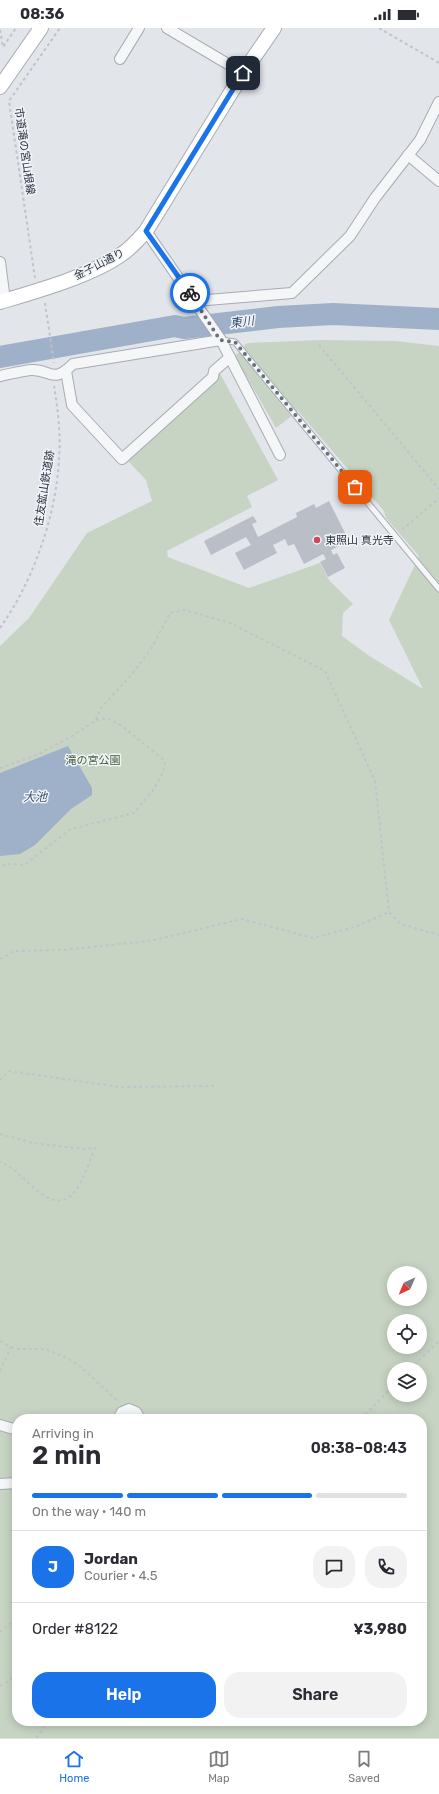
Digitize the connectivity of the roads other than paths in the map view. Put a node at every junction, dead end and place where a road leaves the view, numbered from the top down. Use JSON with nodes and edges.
{"nodes":[{"id":1,"x":41,"y":28,"type":"edge"},
{"id":2,"x":139,"y":28,"type":"edge"},
{"id":3,"x":167,"y":28,"type":"edge"},
{"id":4,"x":274,"y":28,"type":"edge"},
{"id":5,"x":120,"y":59,"type":"dead end"},
{"id":6,"x":243,"y":73,"type":"junction"},
{"id":7,"x":0,"y":87,"type":"edge"},
{"id":8,"x":439,"y":102,"type":"edge"},
{"id":9,"x":408,"y":155,"type":"junction"},
{"id":10,"x":439,"y":181,"type":"edge"},
{"id":11,"x":146,"y":231,"type":"junction"},
{"id":12,"x":0,"y":262,"type":"edge"},
{"id":13,"x":3,"y":302,"type":"edge"},
{"id":14,"x":197,"y":303,"type":"junction"},
{"id":15,"x":220,"y":338,"type":"junction"},
{"id":16,"x":230,"y":357,"type":"junction"},
{"id":17,"x":66,"y":371,"type":"junction"},
{"id":18,"x":0,"y":376,"type":"edge"},
{"id":19,"x":280,"y":455,"type":"dead end"},
{"id":20,"x":439,"y":589,"type":"edge"},
{"id":21,"x":121,"y":1414,"type":"edge"},
{"id":22,"x":137,"y":1414,"type":"edge"},
{"id":23,"x":0,"y":1425,"type":"edge"},
{"id":24,"x":12,"y":1429,"type":"edge"},
{"id":25,"x":12,"y":1483,"type":"edge"},
{"id":26,"x":0,"y":1484,"type":"edge"}],
"edges":[{"from":1,"to":7,"type":"street"},
{"from":2,"to":5,"type":"street"},
{"from":3,"to":6,"type":"street"},
{"from":4,"to":6,"type":"street","name":"金子山通り"},
{"from":6,"to":11,"type":"street","name":"金子山通り"},
{"from":8,"to":9,"type":"street"},
{"from":9,"to":10,"type":"street"},
{"from":9,"to":14,"type":"street"},
{"from":11,"to":13,"type":"street","name":"金子山通り"},
{"from":11,"to":14,"type":"street"},
{"from":12,"to":13,"type":"street"},
{"from":14,"to":15,"type":"street"},
{"from":15,"to":16,"type":"street"},
{"from":15,"to":17,"type":"street"},
{"from":15,"to":20,"type":"lane"},
{"from":16,"to":17,"type":"street"},
{"from":16,"to":19,"type":"street"},
{"from":17,"to":18,"type":"street"},
{"from":21,"to":22,"type":"street"},
{"from":23,"to":24,"type":"street"},
{"from":25,"to":26,"type":"street"}]}
